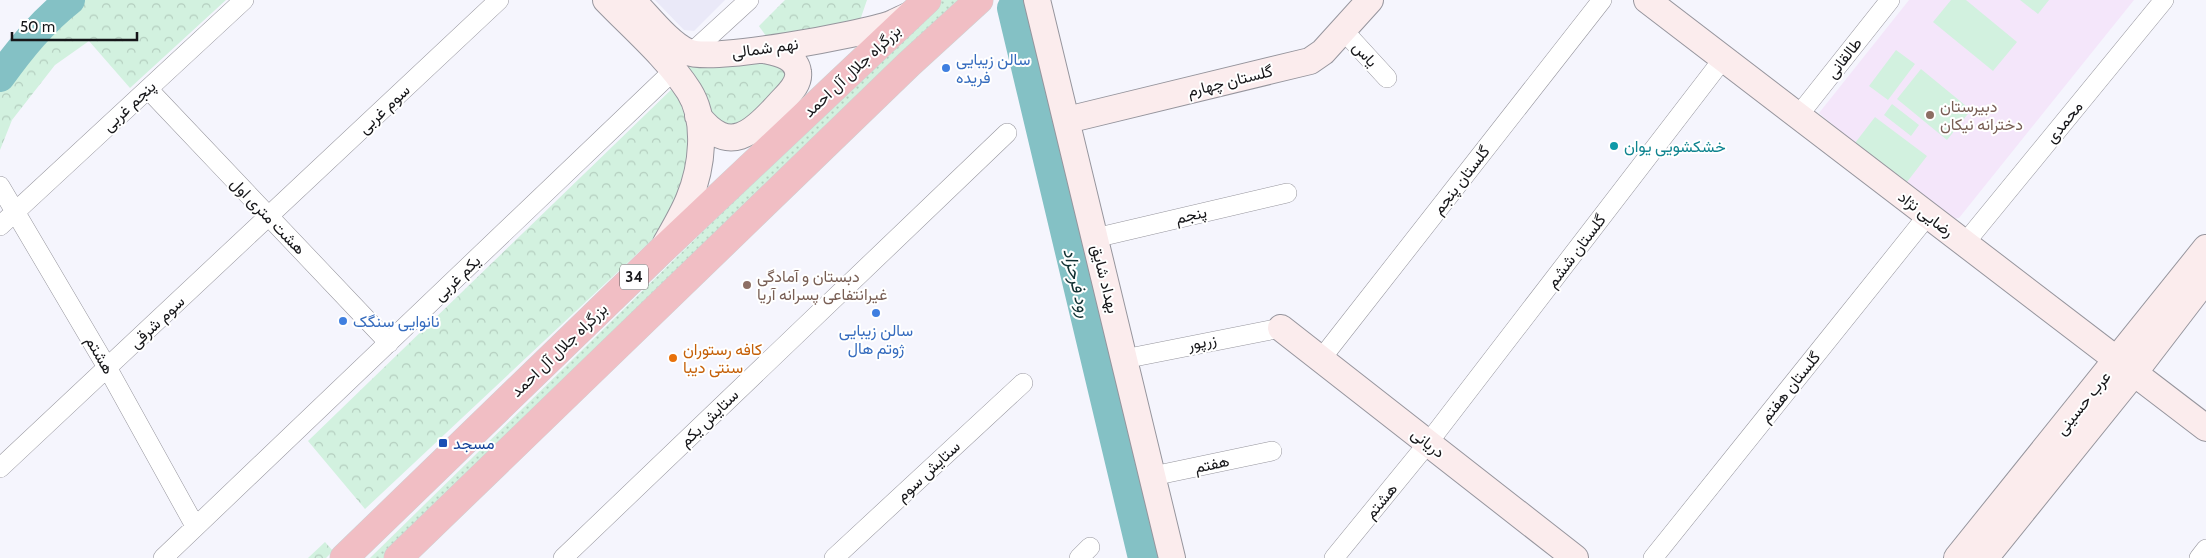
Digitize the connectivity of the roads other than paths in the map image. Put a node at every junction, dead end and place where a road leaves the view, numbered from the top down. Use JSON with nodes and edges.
{"nodes":[{"id":1,"x":244,"y":0,"type":"edge"},
{"id":2,"x":499,"y":0,"type":"edge"},
{"id":3,"x":606,"y":0,"type":"edge"},
{"id":4,"x":632,"y":0,"type":"edge"},
{"id":5,"x":749,"y":0,"type":"edge"},
{"id":6,"x":979,"y":0,"type":"edge"},
{"id":7,"x":1037,"y":0,"type":"edge"},
{"id":8,"x":1370,"y":0,"type":"edge"},
{"id":9,"x":1602,"y":0,"type":"edge"},
{"id":10,"x":1890,"y":0,"type":"edge"},
{"id":11,"x":2164,"y":0,"type":"edge"},
{"id":12,"x":1658,"y":3,"type":"edge"},
{"id":13,"x":921,"y":6,"type":"edge"},
{"id":14,"x":1343,"y":30,"type":"junction"},
{"id":15,"x":764,"y":50,"type":"junction"},
{"id":16,"x":1723,"y":59,"type":"junction"},
{"id":17,"x":682,"y":62,"type":"junction"},
{"id":18,"x":1387,"y":78,"type":"dead end"},
{"id":19,"x":148,"y":89,"type":"junction"},
{"id":20,"x":698,"y":116,"type":"junction"},
{"id":21,"x":1798,"y":116,"type":"junction"},
{"id":22,"x":1067,"y":120,"type":"junction"},
{"id":23,"x":1007,"y":133,"type":"dead end"},
{"id":24,"x":0,"y":186,"type":"edge"},
{"id":25,"x":1287,"y":193,"type":"dead end"},
{"id":26,"x":15,"y":212,"type":"junction"},
{"id":27,"x":1928,"y":215,"type":"junction"},
{"id":28,"x":270,"y":217,"type":"junction"},
{"id":29,"x":0,"y":226,"type":"edge"},
{"id":30,"x":1095,"y":238,"type":"junction"},
{"id":31,"x":1964,"y":244,"type":"junction"},
{"id":32,"x":2206,"y":248,"type":"edge"},
{"id":33,"x":660,"y":252,"type":"junction"},
{"id":34,"x":2206,"y":279,"type":"edge"},
{"id":35,"x":1281,"y":328,"type":"joint"},
{"id":36,"x":389,"y":343,"type":"junction"},
{"id":37,"x":1124,"y":359,"type":"junction"},
{"id":38,"x":1321,"y":359,"type":"junction"},
{"id":39,"x":2126,"y":367,"type":"junction"},
{"id":40,"x":108,"y":368,"type":"junction"},
{"id":41,"x":1023,"y":383,"type":"dead end"},
{"id":42,"x":2206,"y":428,"type":"edge"},
{"id":43,"x":1428,"y":444,"type":"junction"},
{"id":44,"x":1272,"y":451,"type":"dead end"},
{"id":45,"x":0,"y":468,"type":"edge"},
{"id":46,"x":1152,"y":476,"type":"junction"},
{"id":47,"x":195,"y":526,"type":"junction"},
{"id":48,"x":2206,"y":549,"type":"edge"},
{"id":49,"x":163,"y":558,"type":"edge"},
{"id":50,"x":344,"y":558,"type":"edge"},
{"id":51,"x":398,"y":558,"type":"edge"},
{"id":52,"x":563,"y":558,"type":"edge"},
{"id":53,"x":834,"y":558,"type":"edge"},
{"id":54,"x":1172,"y":558,"type":"edge"},
{"id":55,"x":1334,"y":558,"type":"edge"},
{"id":56,"x":1575,"y":558,"type":"edge"},
{"id":57,"x":1653,"y":558,"type":"edge"},
{"id":58,"x":1957,"y":558,"type":"edge"},
{"id":59,"x":1985,"y":558,"type":"edge"},
{"id":60,"x":2199,"y":558,"type":"edge"}],
"edges":[{"from":1,"to":19,"type":"street","name":"پنجم غربی"},
{"from":2,"to":28,"type":"street","name":"سوم غربی"},
{"from":3,"to":17,"type":"street"},
{"from":4,"to":17,"type":"street"},
{"from":5,"to":17,"type":"street","name":"یکم غربی"},
{"from":6,"to":51,"type":"highway","number":"34"},
{"from":7,"to":22,"type":"street","name":"بهداد شایق"},
{"from":8,"to":14,"type":"street","name":"گلستان چهارم"},
{"from":9,"to":38,"type":"street","name":"گلستان پنجم"},
{"from":10,"to":21,"type":"street","name":"طالقانی"},
{"from":11,"to":31,"type":"street","name":"محمدی"},
{"from":12,"to":16,"type":"street","name":"رضایی نژاد"},
{"from":13,"to":15,"type":"street","name":"نهم شمالی"},
{"from":13,"to":33,"type":"highway","name":"بزرگراه جلال آل احمد","number":"34"},
{"from":14,"to":18,"type":"street","name":"یاس"},
{"from":14,"to":22,"type":"street","name":"گلستان چهارم"},
{"from":15,"to":17,"type":"street","name":"نهم شمالی"},
{"from":15,"to":20,"type":"street"},
{"from":16,"to":21,"type":"street","name":"رضایی نژاد"},
{"from":16,"to":43,"type":"street","name":"گلستان ششم"},
{"from":17,"to":20,"type":"street"},
{"from":17,"to":36,"type":"street","name":"یکم غربی"},
{"from":19,"to":26,"type":"street","name":"پنجم غربی"},
{"from":19,"to":28,"type":"street","name":"هشت‌ متری اول"},
{"from":20,"to":33,"type":"street"},
{"from":21,"to":27,"type":"street","name":"رضایی نژاد"},
{"from":22,"to":30,"type":"street","name":"بهداد شایق"},
{"from":23,"to":52,"type":"street","name":"ستایش یکم"},
{"from":24,"to":26,"type":"street","name":"هشتم"},
{"from":25,"to":30,"type":"street","name":"پنجم"},
{"from":26,"to":29,"type":"street","name":"پنجم غربی"},
{"from":26,"to":40,"type":"street","name":"هشتم"},
{"from":27,"to":31,"type":"street","name":"رضایی نژاد"},
{"from":27,"to":57,"type":"street","name":"گلستان هفتم"},
{"from":28,"to":36,"type":"street","name":"هشت‌ متری اول"},
{"from":28,"to":40,"type":"street","name":"سوم شرقی"},
{"from":30,"to":37,"type":"street","name":"بهداد شایق"},
{"from":31,"to":39,"type":"street","name":"رضایی نژاد"},
{"from":32,"to":39,"type":"street","name":"عرب حسینی"},
{"from":33,"to":50,"type":"highway","name":"بزرگراه جلال آل احمد","number":"34"},
{"from":34,"to":39,"type":"street","name":"عرب حسینی"},
{"from":35,"to":37,"type":"street","name":"زرپور"},
{"from":35,"to":38,"type":"street","name":"دریانی"},
{"from":36,"to":47,"type":"street","name":"یکم غربی"},
{"from":37,"to":46,"type":"street","name":"بهداد شایق"},
{"from":38,"to":43,"type":"street","name":"دریانی"},
{"from":39,"to":42,"type":"street","name":"رضایی نژاد"},
{"from":39,"to":58,"type":"street","name":"عرب حسینی"},
{"from":39,"to":59,"type":"street","name":"عرب حسینی"},
{"from":40,"to":45,"type":"street","name":"سوم شرقی"},
{"from":40,"to":47,"type":"street","name":"هشتم"},
{"from":41,"to":53,"type":"street","name":"ستایش سوم"},
{"from":43,"to":55,"type":"street","name":"هشتم"},
{"from":43,"to":56,"type":"street","name":"دریانی"},
{"from":44,"to":46,"type":"street","name":"هفتم"},
{"from":46,"to":54,"type":"street","name":"بهداد شایق"},
{"from":47,"to":49,"type":"street","name":"یکم غربی"},
{"from":48,"to":60,"type":"street"}]}
